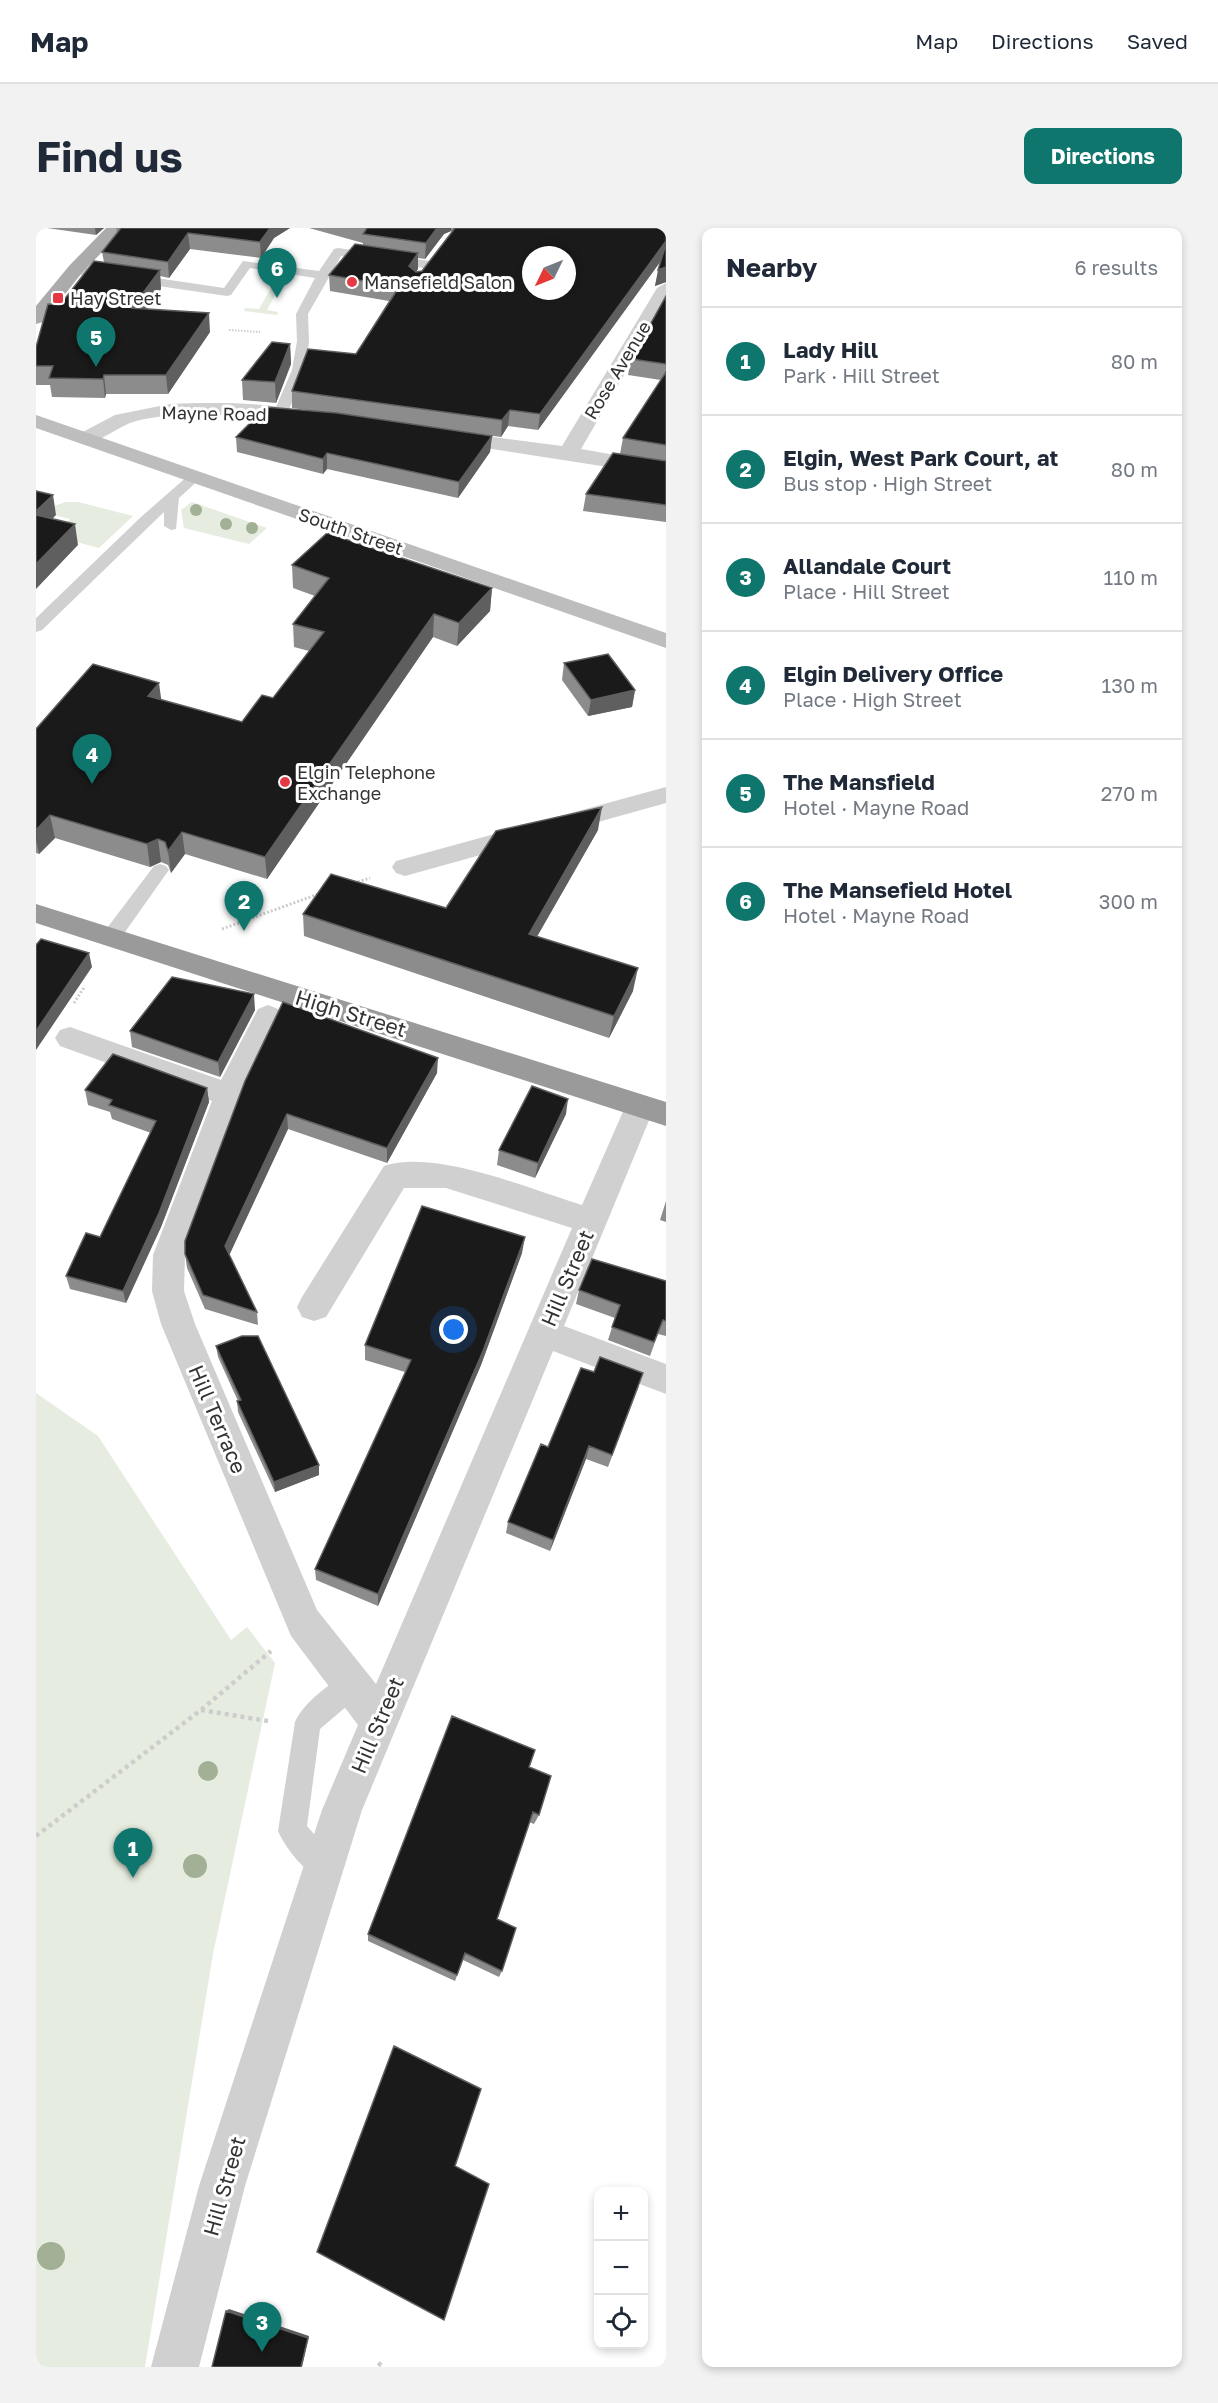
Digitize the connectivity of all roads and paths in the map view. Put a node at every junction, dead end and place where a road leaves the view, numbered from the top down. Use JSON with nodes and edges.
{"nodes":[{"id":1,"x":117,"y":228,"type":"edge"},
{"id":2,"x":430,"y":265,"type":"edge"},
{"id":3,"x":75,"y":270,"type":"junction"},
{"id":4,"x":322,"y":275,"type":"junction"},
{"id":5,"x":666,"y":288,"type":"edge"},
{"id":6,"x":36,"y":318,"type":"edge"},
{"id":7,"x":229,"y":330,"type":"dead end"},
{"id":8,"x":244,"y":331,"type":"junction"},
{"id":9,"x":260,"y":332,"type":"dead end"},
{"id":10,"x":242,"y":334,"type":"dead end"},
{"id":11,"x":280,"y":414,"type":"junction"},
{"id":12,"x":326,"y":419,"type":"edge"},
{"id":13,"x":36,"y":421,"type":"edge"},
{"id":14,"x":428,"y":434,"type":"edge"},
{"id":15,"x":86,"y":438,"type":"junction"},
{"id":16,"x":568,"y":453,"type":"junction"},
{"id":17,"x":666,"y":470,"type":"edge"},
{"id":18,"x":195,"y":477,"type":"junction"},
{"id":19,"x":172,"y":497,"type":"junction"},
{"id":20,"x":171,"y":526,"type":"dead end"},
{"id":21,"x":36,"y":627,"type":"edge"},
{"id":22,"x":666,"y":641,"type":"edge"},
{"id":23,"x":666,"y":795,"type":"edge"},
{"id":24,"x":405,"y":867,"type":"joint"},
{"id":25,"x":160,"y":870,"type":"edge"},
{"id":26,"x":350,"y":884,"type":"edge"},
{"id":27,"x":328,"y":891,"type":"edge"},
{"id":28,"x":36,"y":913,"type":"edge"},
{"id":29,"x":222,"y":929,"type":"dead end"},
{"id":30,"x":111,"y":937,"type":"junction"},
{"id":31,"x":268,"y":1016,"type":"dead end"},
{"id":32,"x":70,"y":1038,"type":"dead end"},
{"id":33,"x":229,"y":1095,"type":"junction"},
{"id":34,"x":653,"y":1110,"type":"edge"},
{"id":35,"x":591,"y":1221,"type":"junction"},
{"id":36,"x":314,"y":1308,"type":"dead end"},
{"id":37,"x":544,"y":1333,"type":"junction"},
{"id":38,"x":666,"y":1378,"type":"edge"},
{"id":39,"x":304,"y":1623,"type":"junction"},
{"id":40,"x":352,"y":1685,"type":"junction"},
{"id":41,"x":379,"y":1720,"type":"junction"},
{"id":42,"x":36,"y":1836,"type":"edge"},
{"id":43,"x":324,"y":1868,"type":"junction"},
{"id":44,"x":175,"y":2367,"type":"edge"}],
"edges":[{"from":1,"to":3,"type":"main road"},
{"from":2,"to":4,"type":"lane"},
{"from":3,"to":4,"type":"lane"},
{"from":3,"to":6,"type":"main road"},
{"from":4,"to":11,"type":"lane"},
{"from":5,"to":16,"type":"street","name":"Rose Avenue"},
{"from":7,"to":8,"type":"path"},
{"from":8,"to":9,"type":"path"},
{"from":8,"to":10,"type":"path"},
{"from":11,"to":12,"type":"street","name":"Mayne Road"},
{"from":11,"to":15,"type":"street","name":"Mayne Road"},
{"from":13,"to":15,"type":"street","name":"South Street"},
{"from":14,"to":16,"type":"street"},
{"from":15,"to":18,"type":"street","name":"South Street"},
{"from":16,"to":17,"type":"street"},
{"from":18,"to":19,"type":"lane"},
{"from":18,"to":22,"type":"street","name":"South Street"},
{"from":19,"to":20,"type":"lane"},
{"from":19,"to":21,"type":"lane"},
{"from":23,"to":24,"type":"street"},
{"from":24,"to":26,"type":"path"},
{"from":25,"to":30,"type":"lane"},
{"from":27,"to":29,"type":"path"},
{"from":28,"to":30,"type":"highway","name":"High Street"},
{"from":30,"to":34,"type":"highway","name":"High Street"},
{"from":31,"to":33,"type":"street","name":"Hill Terrace"},
{"from":32,"to":33,"type":"street"},
{"from":33,"to":39,"type":"street","name":"Hill Terrace"},
{"from":34,"to":35,"type":"street","name":"Hill Street"},
{"from":35,"to":36,"type":"street"},
{"from":35,"to":37,"type":"street","name":"Hill Street"},
{"from":37,"to":38,"type":"street"},
{"from":37,"to":41,"type":"street","name":"Hill Street"},
{"from":39,"to":40,"type":"street","name":"Hill Terrace"},
{"from":39,"to":42,"type":"path"},
{"from":40,"to":41,"type":"street","name":"Hill Terrace"},
{"from":40,"to":43,"type":"lane"},
{"from":41,"to":43,"type":"street","name":"Hill Street"},
{"from":43,"to":44,"type":"street","name":"Hill Street"}]}
